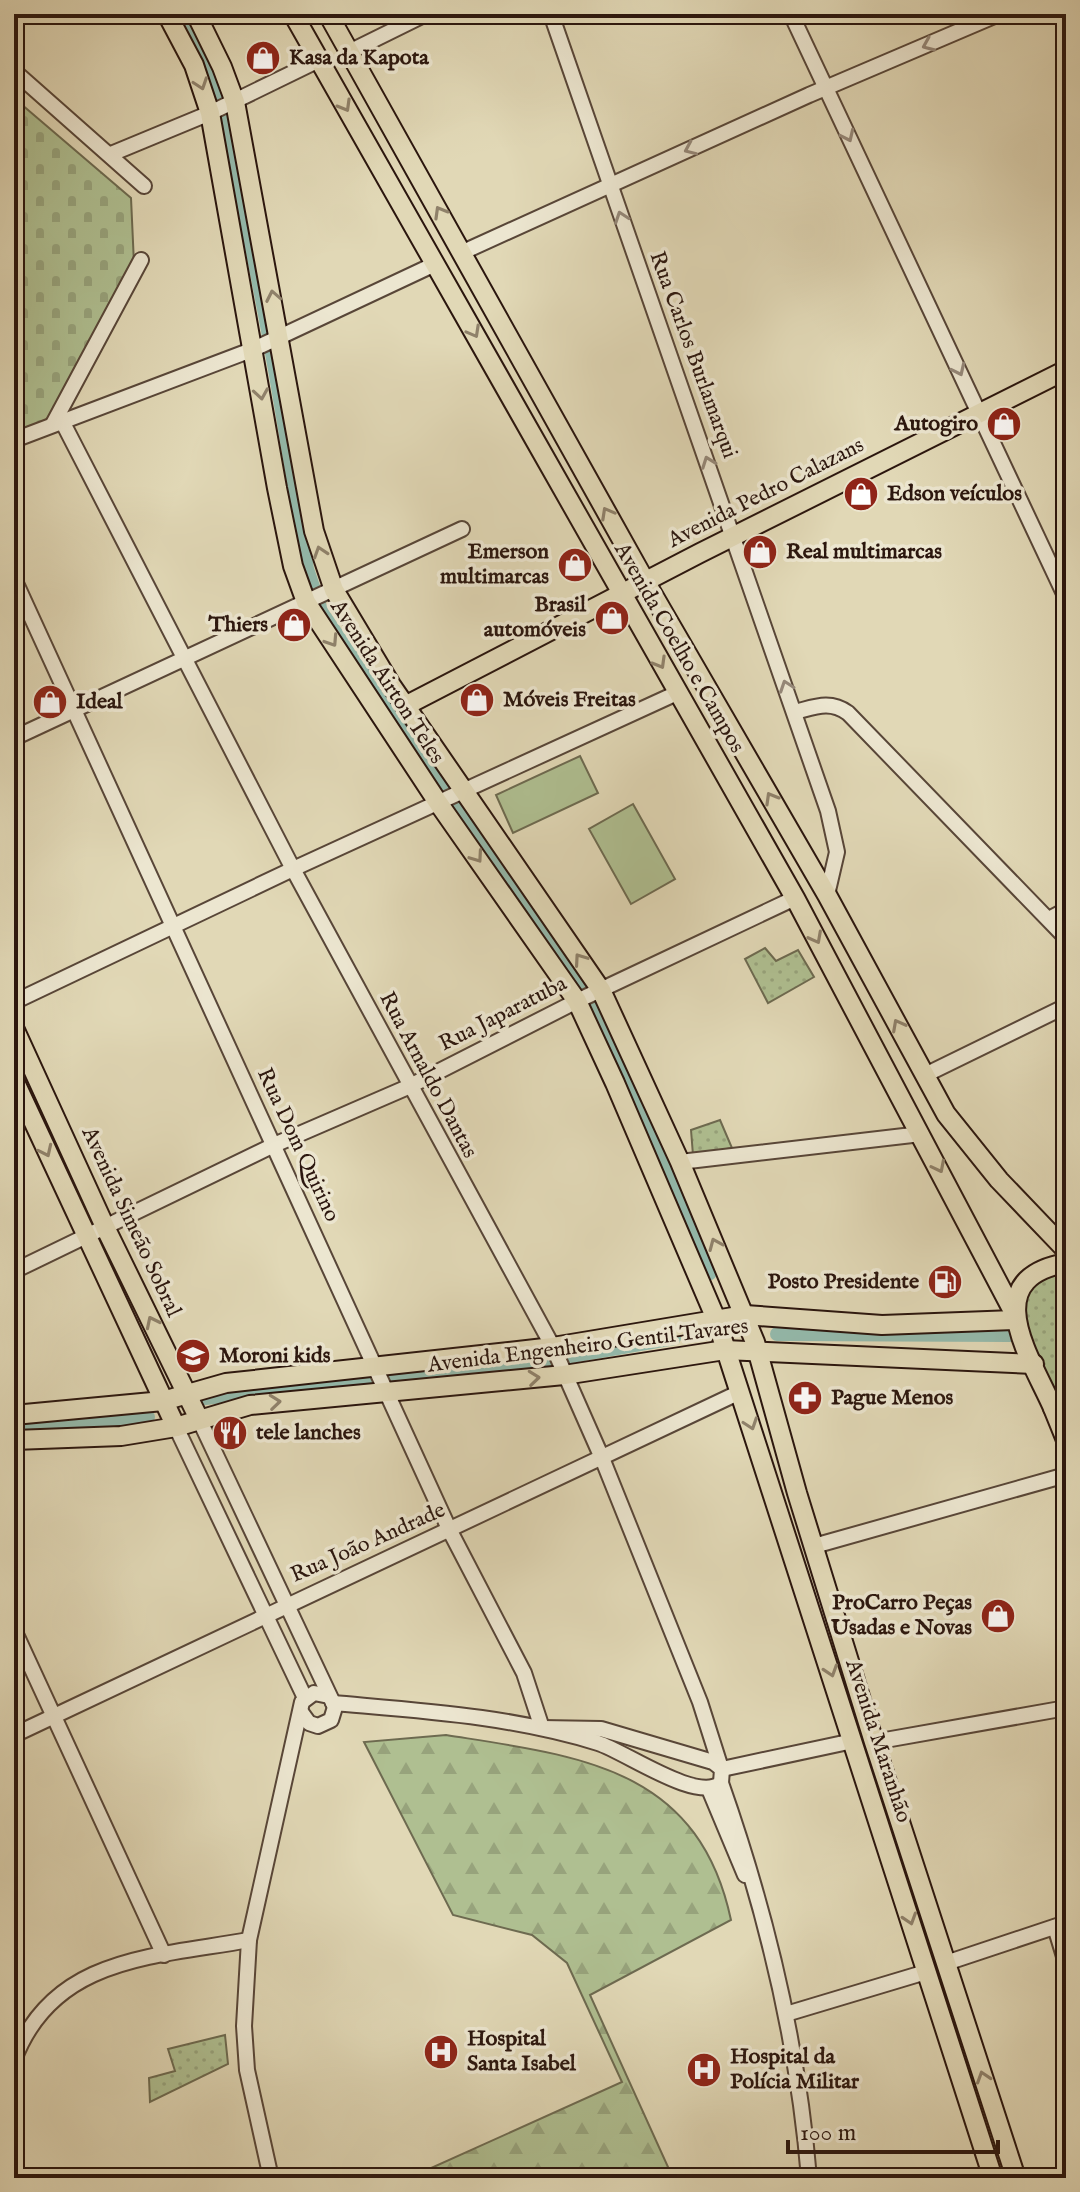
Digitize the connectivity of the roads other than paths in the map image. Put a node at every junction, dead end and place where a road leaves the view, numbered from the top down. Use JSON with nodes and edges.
{"nodes":[{"id":1,"x":167,"y":14,"type":"edge"},
{"id":2,"x":196,"y":14,"type":"edge"},
{"id":3,"x":293,"y":14,"type":"edge"},
{"id":4,"x":328,"y":14,"type":"edge"},
{"id":5,"x":426,"y":14,"type":"edge"},
{"id":6,"x":551,"y":14,"type":"edge"},
{"id":7,"x":791,"y":14,"type":"edge"},
{"id":8,"x":999,"y":14,"type":"edge"},
{"id":9,"x":349,"y":52,"type":"junction"},
{"id":10,"x":319,"y":60,"type":"junction"},
{"id":11,"x":14,"y":71,"type":"edge"},
{"id":12,"x":825,"y":88,"type":"junction"},
{"id":13,"x":233,"y":102,"type":"junction"},
{"id":14,"x":211,"y":112,"type":"junction"},
{"id":15,"x":111,"y":154,"type":"junction"},
{"id":16,"x":609,"y":185,"type":"junction"},
{"id":17,"x":144,"y":186,"type":"dead end"},
{"id":18,"x":463,"y":252,"type":"junction"},
{"id":19,"x":141,"y":260,"type":"dead end"},
{"id":20,"x":435,"y":264,"type":"junction"},
{"id":21,"x":278,"y":338,"type":"junction"},
{"id":22,"x":256,"y":348,"type":"junction"},
{"id":23,"x":1066,"y":370,"type":"edge"},
{"id":24,"x":979,"y":413,"type":"junction"},
{"id":25,"x":58,"y":423,"type":"junction"},
{"id":26,"x":14,"y":440,"type":"edge"},
{"id":27,"x":462,"y":529,"type":"dead end"},
{"id":28,"x":734,"y":536,"type":"junction"},
{"id":29,"x":1066,"y":561,"type":"edge"},
{"id":30,"x":1051,"y":567,"type":"junction"},
{"id":31,"x":14,"y":579,"type":"edge"},
{"id":32,"x":645,"y":581,"type":"junction"},
{"id":33,"x":331,"y":592,"type":"junction"},
{"id":34,"x":622,"y":596,"type":"junction"},
{"id":35,"x":1066,"y":598,"type":"edge"},
{"id":36,"x":308,"y":601,"type":"junction"},
{"id":37,"x":185,"y":659,"type":"junction"},
{"id":38,"x":677,"y":693,"type":"junction"},
{"id":39,"x":405,"y":706,"type":"junction"},
{"id":40,"x":75,"y":708,"type":"junction"},
{"id":41,"x":795,"y":712,"type":"junction"},
{"id":42,"x":14,"y":738,"type":"edge"},
{"id":43,"x":463,"y":793,"type":"junction"},
{"id":44,"x":441,"y":803,"type":"junction"},
{"id":45,"x":293,"y":869,"type":"junction"},
{"id":46,"x":827,"y":895,"type":"junction"},
{"id":47,"x":795,"y":898,"type":"junction"},
{"id":48,"x":1066,"y":910,"type":"edge"},
{"id":49,"x":1049,"y":919,"type":"junction"},
{"id":50,"x":174,"y":927,"type":"junction"},
{"id":51,"x":1066,"y":938,"type":"edge"},
{"id":52,"x":599,"y":991,"type":"junction"},
{"id":53,"x":578,"y":1000,"type":"junction"},
{"id":54,"x":14,"y":1002,"type":"edge"},
{"id":55,"x":1065,"y":1012,"type":"edge"},
{"id":56,"x":14,"y":1028,"type":"edge"},
{"id":57,"x":925,"y":1075,"type":"junction"},
{"id":58,"x":14,"y":1080,"type":"edge"},
{"id":59,"x":408,"y":1087,"type":"junction"},
{"id":60,"x":921,"y":1134,"type":"junction"},
{"id":61,"x":274,"y":1145,"type":"junction"},
{"id":62,"x":680,"y":1162,"type":"junction"},
{"id":63,"x":106,"y":1229,"type":"junction"},
{"id":64,"x":86,"y":1238,"type":"junction"},
{"id":65,"x":1064,"y":1245,"type":"edge"},
{"id":66,"x":1066,"y":1263,"type":"edge"},
{"id":67,"x":14,"y":1271,"type":"edge"},
{"id":68,"x":745,"y":1315,"type":"junction"},
{"id":69,"x":1014,"y":1316,"type":"junction"},
{"id":70,"x":716,"y":1319,"type":"junction"},
{"id":71,"x":553,"y":1349,"type":"junction"},
{"id":72,"x":725,"y":1350,"type":"junction"},
{"id":73,"x":757,"y":1350,"type":"junction"},
{"id":74,"x":1034,"y":1364,"type":"junction"},
{"id":75,"x":376,"y":1368,"type":"junction"},
{"id":76,"x":563,"y":1374,"type":"junction"},
{"id":77,"x":386,"y":1391,"type":"junction"},
{"id":78,"x":186,"y":1392,"type":"junction"},
{"id":79,"x":740,"y":1392,"type":"junction"},
{"id":80,"x":163,"y":1401,"type":"junction"},
{"id":81,"x":1060,"y":1411,"type":"edge"},
{"id":82,"x":14,"y":1415,"type":"edge"},
{"id":83,"x":199,"y":1419,"type":"junction"},
{"id":84,"x":176,"y":1427,"type":"junction"},
{"id":85,"x":14,"y":1440,"type":"edge"},
{"id":86,"x":1066,"y":1440,"type":"edge"},
{"id":87,"x":602,"y":1458,"type":"junction"},
{"id":88,"x":1066,"y":1475,"type":"edge"},
{"id":89,"x":797,"y":1493,"type":"junction"},
{"id":90,"x":776,"y":1498,"type":"junction"},
{"id":91,"x":450,"y":1531,"type":"junction"},
{"id":92,"x":814,"y":1546,"type":"junction"},
{"id":93,"x":284,"y":1605,"type":"junction"},
{"id":94,"x":265,"y":1615,"type":"junction"},
{"id":95,"x":14,"y":1630,"type":"edge"},
{"id":96,"x":331,"y":1700,"type":"junction"},
{"id":97,"x":303,"y":1705,"type":"junction"},
{"id":98,"x":1066,"y":1708,"type":"edge"},
{"id":99,"x":53,"y":1716,"type":"junction"},
{"id":100,"x":542,"y":1728,"type":"junction"},
{"id":101,"x":14,"y":1735,"type":"edge"},
{"id":102,"x":853,"y":1741,"type":"junction"},
{"id":103,"x":874,"y":1742,"type":"junction"},
{"id":104,"x":715,"y":1776,"type":"junction"},
{"id":105,"x":1060,"y":1925,"type":"edge"},
{"id":106,"x":249,"y":1940,"type":"junction"},
{"id":107,"x":164,"y":1955,"type":"junction"},
{"id":108,"x":946,"y":1963,"type":"junction"},
{"id":109,"x":1066,"y":1963,"type":"edge"},
{"id":110,"x":926,"y":1972,"type":"junction"},
{"id":111,"x":786,"y":2014,"type":"junction"},
{"id":112,"x":14,"y":2060,"type":"edge"},
{"id":113,"x":267,"y":2177,"type":"edge"},
{"id":114,"x":809,"y":2178,"type":"edge"},
{"id":115,"x":993,"y":2178,"type":"edge"},
{"id":116,"x":1016,"y":2178,"type":"edge"}],
"edges":[{"from":1,"to":14,"type":"main road","name":"Avenida Airton Teles","one_way":true},
{"from":2,"to":13,"type":"main road","name":"Avenida Airton Teles"},
{"from":3,"to":10,"type":"main road","name":"Avenida Coelho e Campos"},
{"from":4,"to":9,"type":"main road","name":"Avenida Coelho e Campos"},
{"from":5,"to":9,"type":"street"},
{"from":6,"to":16,"type":"street","name":"Rua Carlos Burlamarqui"},
{"from":7,"to":12,"type":"street"},
{"from":8,"to":12,"type":"street","one_way":true},
{"from":18,"to":9,"type":"main road","name":"Avenida Coelho e Campos","one_way":true},
{"from":10,"to":13,"type":"street"},
{"from":10,"to":20,"type":"main road","name":"Avenida Coelho e Campos","one_way":true},
{"from":11,"to":15,"type":"street"},
{"from":12,"to":16,"type":"street","one_way":true},
{"from":12,"to":24,"type":"street","one_way":true},
{"from":13,"to":14,"type":"street"},
{"from":21,"to":13,"type":"main road","name":"Avenida Airton Teles","one_way":true},
{"from":14,"to":15,"type":"street"},
{"from":14,"to":22,"type":"main road","name":"Avenida Airton Teles"},
{"from":15,"to":17,"type":"street"},
{"from":16,"to":18,"type":"street"},
{"from":28,"to":16,"type":"street","name":"Rua Carlos Burlamarqui","one_way":true},
{"from":32,"to":18,"type":"main road","name":"Avenida Coelho e Campos","one_way":true},
{"from":19,"to":25,"type":"street"},
{"from":20,"to":21,"type":"street"},
{"from":20,"to":34,"type":"main road","name":"Avenida Coelho e Campos","one_way":true},
{"from":21,"to":22,"type":"street"},
{"from":33,"to":21,"type":"main road","name":"Avenida Airton Teles","one_way":true},
{"from":22,"to":25,"type":"street"},
{"from":22,"to":36,"type":"main road","name":"Avenida Airton Teles","one_way":true},
{"from":23,"to":24,"type":"main road","name":"Avenida Pedro Calazans"},
{"from":24,"to":28,"type":"main road","name":"Avenida Pedro Calazans"},
{"from":24,"to":30,"type":"street"},
{"from":25,"to":26,"type":"street"},
{"from":25,"to":37,"type":"street","name":"Rua Arnaldo Dantas"},
{"from":27,"to":33,"type":"street"},
{"from":28,"to":32,"type":"main road","name":"Avenida Pedro Calazans"},
{"from":41,"to":28,"type":"street","name":"Rua Carlos Burlamarqui","one_way":true},
{"from":29,"to":30,"type":"street"},
{"from":30,"to":35,"type":"street"},
{"from":31,"to":40,"type":"street","name":"Rua Dom Quirino"},
{"from":32,"to":34,"type":"main road","name":"Avenida Pedro Calazans"},
{"from":46,"to":32,"type":"main road","name":"Avenida Coelho e Campos","one_way":true},
{"from":33,"to":36,"type":"street"},
{"from":33,"to":39,"type":"main road","name":"Avenida Airton Teles"},
{"from":34,"to":38,"type":"main road","name":"Avenida Coelho e Campos","one_way":true},
{"from":34,"to":39,"type":"main road","name":"Avenida Pedro Calazans"},
{"from":36,"to":37,"type":"street"},
{"from":36,"to":44,"type":"main road","name":"Avenida Airton Teles","one_way":true},
{"from":37,"to":40,"type":"street"},
{"from":37,"to":45,"type":"street","name":"Rua Arnaldo Dantas"},
{"from":38,"to":43,"type":"street"},
{"from":38,"to":47,"type":"main road","name":"Avenida Coelho e Campos"},
{"from":39,"to":43,"type":"main road","name":"Avenida Airton Teles"},
{"from":40,"to":42,"type":"street"},
{"from":40,"to":50,"type":"street","name":"Rua Dom Quirino"},
{"from":41,"to":46,"type":"street","name":"Rua Carlos Burlamarqui"},
{"from":41,"to":49,"type":"street"},
{"from":43,"to":44,"type":"street"},
{"from":52,"to":43,"type":"main road","name":"Avenida Airton Teles","one_way":true},
{"from":44,"to":45,"type":"street"},
{"from":44,"to":53,"type":"main road","name":"Avenida Airton Teles","one_way":true},
{"from":45,"to":50,"type":"street"},
{"from":45,"to":59,"type":"street","name":"Rua Arnaldo Dantas"},
{"from":57,"to":46,"type":"main road","name":"Avenida Coelho e Campos","one_way":true},
{"from":47,"to":52,"type":"street","name":"Rua Japaratuba"},
{"from":47,"to":60,"type":"main road","name":"Avenida Coelho e Campos","one_way":true},
{"from":48,"to":49,"type":"street"},
{"from":49,"to":51,"type":"street"},
{"from":50,"to":54,"type":"street"},
{"from":50,"to":61,"type":"street","name":"Rua Dom Quirino"},
{"from":52,"to":53,"type":"street","name":"Rua Japaratuba"},
{"from":52,"to":62,"type":"main road","name":"Avenida Airton Teles"},
{"from":53,"to":59,"type":"street","name":"Rua Japaratuba"},
{"from":53,"to":70,"type":"main road","name":"Avenida Airton Teles"},
{"from":55,"to":57,"type":"street"},
{"from":56,"to":63,"type":"main road","name":"Avenida Simeão Sobral"},
{"from":57,"to":65,"type":"main road","name":"Avenida Coelho e Campos"},
{"from":58,"to":64,"type":"main road","one_way":true},
{"from":59,"to":61,"type":"street","name":"Rua Japaratuba"},
{"from":59,"to":71,"type":"street","name":"Rua Arnaldo Dantas"},
{"from":60,"to":62,"type":"street"},
{"from":60,"to":69,"type":"main road","name":"Avenida Coelho e Campos","one_way":true},
{"from":61,"to":63,"type":"street","name":"Rua Japaratuba"},
{"from":61,"to":75,"type":"street","name":"Rua Dom Quirino"},
{"from":68,"to":62,"type":"main road","name":"Avenida Airton Teles","one_way":true},
{"from":63,"to":64,"type":"street","name":"Rua Japaratuba"},
{"from":78,"to":63,"type":"main road","name":"Avenida Simeão Sobral","one_way":true},
{"from":64,"to":67,"type":"street","name":"Rua Japaratuba"},
{"from":64,"to":80,"type":"main road"},
{"from":66,"to":69,"type":"main road"},
{"from":68,"to":69,"type":"main road","name":"Avenida Engenheiro Gentil Tavares"},
{"from":68,"to":70,"type":"main road","name":"Avenida Engenheiro Gentil Tavares"},
{"from":68,"to":73,"type":"main road","name":"Avenida Airton Teles"},
{"from":69,"to":74,"type":"main road"},
{"from":70,"to":71,"type":"main road","name":"Avenida Engenheiro Gentil Tavares"},
{"from":70,"to":72,"type":"main road","name":"Avenida Maranhão"},
{"from":71,"to":75,"type":"main road","name":"Avenida Engenheiro Gentil Tavares"},
{"from":71,"to":76,"type":"street","name":"Rua Arnaldo Dantas"},
{"from":72,"to":73,"type":"main road","name":"Avenida Engenheiro Gentil Tavares"},
{"from":72,"to":76,"type":"main road","name":"Avenida Engenheiro Gentil Tavares"},
{"from":72,"to":79,"type":"main road","name":"Avenida Maranhão"},
{"from":73,"to":74,"type":"main road","name":"Avenida Engenheiro Gentil Tavares"},
{"from":73,"to":89,"type":"main road","name":"Avenida Maranhão"},
{"from":74,"to":81,"type":"main road"},
{"from":75,"to":77,"type":"street","name":"Rua Dom Quirino"},
{"from":75,"to":78,"type":"main road","name":"Avenida Engenheiro Gentil Tavares"},
{"from":77,"to":76,"type":"main road","name":"Avenida Engenheiro Gentil Tavares","one_way":true},
{"from":76,"to":87,"type":"street","name":"Rua Arnaldo Dantas"},
{"from":83,"to":77,"type":"main road","name":"Avenida Engenheiro Gentil Tavares","one_way":true},
{"from":77,"to":91,"type":"street","name":"Rua Dom Quirino"},
{"from":78,"to":80,"type":"main road","name":"Avenida Engenheiro Gentil Tavares"},
{"from":78,"to":83,"type":"main road","name":"Avenida Simeão Sobral"},
{"from":79,"to":87,"type":"street","name":"Rua João Andrade"},
{"from":79,"to":90,"type":"main road","name":"Avenida Maranhão","one_way":true},
{"from":80,"to":82,"type":"main road","name":"Avenida Engenheiro Gentil Tavares"},
{"from":80,"to":84,"type":"main road"},
{"from":81,"to":86,"type":"main road"},
{"from":83,"to":84,"type":"main road","name":"Avenida Engenheiro Gentil Tavares"},
{"from":83,"to":93,"type":"street","name":"Avenida Simeão Sobral"},
{"from":84,"to":85,"type":"main road","name":"Avenida Engenheiro Gentil Tavares"},
{"from":84,"to":94,"type":"street"},
{"from":87,"to":91,"type":"street","name":"Rua João Andrade"},
{"from":87,"to":104,"type":"street","name":"Rua Arnaldo Dantas"},
{"from":88,"to":92,"type":"street"},
{"from":89,"to":90,"type":"main road"},
{"from":89,"to":92,"type":"main road","name":"Avenida Maranhão"},
{"from":90,"to":102,"type":"main road","name":"Avenida Maranhão","one_way":true},
{"from":91,"to":93,"type":"street","name":"Rua João Andrade"},
{"from":91,"to":100,"type":"street","name":"Rua Dom Quirino"},
{"from":92,"to":103,"type":"main road","name":"Avenida Maranhão"},
{"from":93,"to":94,"type":"street","name":"Rua João Andrade"},
{"from":93,"to":96,"type":"street","name":"Avenida Simeão Sobral"},
{"from":94,"to":97,"type":"street"},
{"from":94,"to":99,"type":"street","name":"Rua João Andrade"},
{"from":95,"to":99,"type":"street"},
{"from":96,"to":97,"type":"street"},
{"from":96,"to":97,"type":"street"},
{"from":96,"to":100,"type":"street"},
{"from":97,"to":106,"type":"street"},
{"from":98,"to":103,"type":"street"},
{"from":99,"to":101,"type":"street","name":"Rua João Andrade"},
{"from":99,"to":107,"type":"street"},
{"from":100,"to":104,"type":"street"},
{"from":100,"to":104,"type":"street"},
{"from":102,"to":104,"type":"street"},
{"from":102,"to":110,"type":"main road","name":"Avenida Maranhão","one_way":true},
{"from":103,"to":108,"type":"main road","name":"Avenida Maranhão"},
{"from":104,"to":111,"type":"street","name":"Rua Arnaldo Dantas"},
{"from":105,"to":108,"type":"street"},
{"from":105,"to":109,"type":"street"},
{"from":106,"to":107,"type":"street"},
{"from":106,"to":113,"type":"street"},
{"from":107,"to":112,"type":"street"},
{"from":116,"to":108,"type":"main road","name":"Avenida Maranhão","one_way":true},
{"from":110,"to":111,"type":"street"},
{"from":110,"to":115,"type":"main road","name":"Avenida Maranhão"},
{"from":111,"to":114,"type":"street","name":"Rua Arnaldo Dantas"}]}
